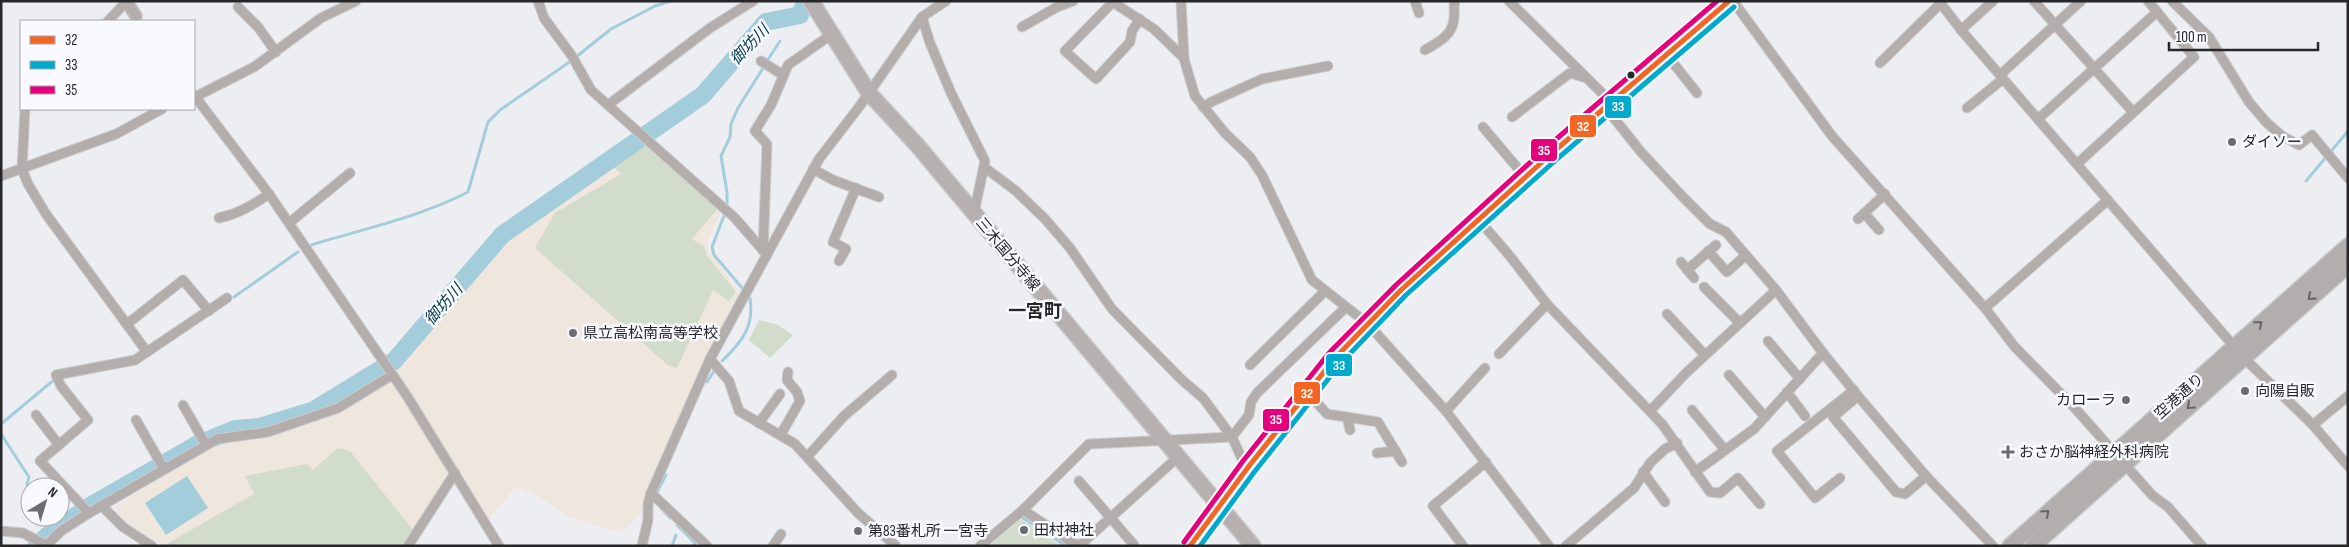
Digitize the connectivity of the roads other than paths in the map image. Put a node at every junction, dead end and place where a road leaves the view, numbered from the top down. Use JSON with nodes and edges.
{"nodes":[{"id":1,"x":126,"y":1,"type":"edge"},
{"id":2,"x":356,"y":1,"type":"edge"},
{"id":3,"x":538,"y":1,"type":"edge"},
{"id":4,"x":753,"y":1,"type":"edge"},
{"id":5,"x":946,"y":1,"type":"edge"},
{"id":6,"x":1074,"y":1,"type":"edge"},
{"id":7,"x":1181,"y":1,"type":"edge"},
{"id":8,"x":1415,"y":1,"type":"edge"},
{"id":9,"x":1455,"y":1,"type":"edge"},
{"id":10,"x":1509,"y":1,"type":"edge"},
{"id":11,"x":1731,"y":1,"type":"edge"},
{"id":12,"x":1993,"y":1,"type":"edge"},
{"id":13,"x":2034,"y":1,"type":"edge"},
{"id":14,"x":2080,"y":1,"type":"edge"},
{"id":15,"x":2148,"y":1,"type":"edge"},
{"id":16,"x":2172,"y":1,"type":"edge"},
{"id":17,"x":812,"y":2,"type":"edge"},
{"id":18,"x":1112,"y":2,"type":"edge"},
{"id":19,"x":1940,"y":2,"type":"edge"},
{"id":20,"x":238,"y":7,"type":"dead end"},
{"id":21,"x":2157,"y":12,"type":"junction"},
{"id":22,"x":1419,"y":13,"type":"dead end"},
{"id":23,"x":922,"y":17,"type":"junction"},
{"id":24,"x":138,"y":19,"type":"edge"},
{"id":25,"x":1140,"y":19,"type":"junction"},
{"id":26,"x":109,"y":20,"type":"edge"},
{"id":27,"x":2054,"y":25,"type":"junction"},
{"id":28,"x":1022,"y":27,"type":"dead end"},
{"id":29,"x":1961,"y":30,"type":"junction"},
{"id":30,"x":832,"y":34,"type":"junction"},
{"id":31,"x":1425,"y":50,"type":"dead end"},
{"id":32,"x":276,"y":52,"type":"junction"},
{"id":33,"x":1666,"y":54,"type":"junction"},
{"id":34,"x":1184,"y":59,"type":"junction"},
{"id":35,"x":761,"y":61,"type":"dead end"},
{"id":36,"x":1880,"y":63,"type":"dead end"},
{"id":37,"x":1328,"y":66,"type":"dead end"},
{"id":38,"x":2094,"y":69,"type":"junction"},
{"id":39,"x":783,"y":75,"type":"junction"},
{"id":40,"x":1586,"y":77,"type":"junction"},
{"id":41,"x":2001,"y":77,"type":"junction"},
{"id":42,"x":869,"y":93,"type":"junction"},
{"id":43,"x":1697,"y":93,"type":"dead end"},
{"id":44,"x":195,"y":96,"type":"edge"},
{"id":45,"x":608,"y":105,"type":"junction"},
{"id":46,"x":1608,"y":105,"type":"junction"},
{"id":47,"x":1203,"y":107,"type":"junction"},
{"id":48,"x":1967,"y":108,"type":"dead end"},
{"id":49,"x":25,"y":110,"type":"edge"},
{"id":50,"x":160,"y":110,"type":"edge"},
{"id":51,"x":2133,"y":112,"type":"junction"},
{"id":52,"x":1512,"y":117,"type":"dead end"},
{"id":53,"x":2038,"y":119,"type":"junction"},
{"id":54,"x":1484,"y":127,"type":"dead end"},
{"id":55,"x":2077,"y":164,"type":"junction"},
{"id":56,"x":984,"y":167,"type":"junction"},
{"id":57,"x":813,"y":169,"type":"junction"},
{"id":58,"x":22,"y":170,"type":"junction"},
{"id":59,"x":350,"y":173,"type":"dead end"},
{"id":60,"x":1,"y":176,"type":"edge"},
{"id":61,"x":1526,"y":178,"type":"junction"},
{"id":62,"x":2348,"y":178,"type":"edge"},
{"id":63,"x":856,"y":188,"type":"junction"},
{"id":64,"x":269,"y":194,"type":"junction"},
{"id":65,"x":1885,"y":194,"type":"junction"},
{"id":66,"x":879,"y":197,"type":"dead end"},
{"id":67,"x":2108,"y":200,"type":"junction"},
{"id":68,"x":974,"y":213,"type":"junction"},
{"id":69,"x":219,"y":218,"type":"dead end"},
{"id":70,"x":1479,"y":220,"type":"junction"},
{"id":71,"x":289,"y":223,"type":"junction"},
{"id":72,"x":1879,"y":230,"type":"dead end"},
{"id":73,"x":1716,"y":245,"type":"dead end"},
{"id":74,"x":2348,"y":246,"type":"edge"},
{"id":75,"x":1708,"y":251,"type":"junction"},
{"id":76,"x":765,"y":253,"type":"junction"},
{"id":77,"x":1746,"y":255,"type":"junction"},
{"id":78,"x":839,"y":261,"type":"dead end"},
{"id":79,"x":1681,"y":262,"type":"dead end"},
{"id":80,"x":2348,"y":265,"type":"edge"},
{"id":81,"x":1687,"y":270,"type":"junction"},
{"id":82,"x":1694,"y":278,"type":"dead end"},
{"id":83,"x":1704,"y":287,"type":"dead end"},
{"id":84,"x":1776,"y":290,"type":"junction"},
{"id":85,"x":1325,"y":291,"type":"junction"},
{"id":86,"x":227,"y":298,"type":"dead end"},
{"id":87,"x":1547,"y":304,"type":"junction"},
{"id":88,"x":1345,"y":308,"type":"junction"},
{"id":89,"x":1985,"y":308,"type":"junction"},
{"id":90,"x":209,"y":310,"type":"junction"},
{"id":91,"x":1667,"y":314,"type":"dead end"},
{"id":92,"x":1740,"y":323,"type":"junction"},
{"id":93,"x":127,"y":324,"type":"junction"},
{"id":94,"x":1368,"y":324,"type":"junction"},
{"id":95,"x":1768,"y":341,"type":"dead end"},
{"id":96,"x":147,"y":352,"type":"junction"},
{"id":97,"x":2239,"y":352,"type":"junction"},
{"id":98,"x":1822,"y":353,"type":"junction"},
{"id":99,"x":1499,"y":354,"type":"dead end"},
{"id":100,"x":1705,"y":355,"type":"junction"},
{"id":101,"x":710,"y":359,"type":"junction"},
{"id":102,"x":1250,"y":365,"type":"dead end"},
{"id":103,"x":1486,"y":368,"type":"dead end"},
{"id":104,"x":788,"y":372,"type":"dead end"},
{"id":105,"x":391,"y":374,"type":"junction"},
{"id":106,"x":892,"y":375,"type":"dead end"},
{"id":107,"x":1729,"y":375,"type":"dead end"},
{"id":108,"x":1800,"y":379,"type":"junction"},
{"id":109,"x":1787,"y":392,"type":"junction"},
{"id":110,"x":1308,"y":393,"type":"junction"},
{"id":111,"x":1856,"y":393,"type":"junction"},
{"id":112,"x":780,"y":394,"type":"dead end"},
{"id":113,"x":2348,"y":396,"type":"edge"},
{"id":114,"x":183,"y":405,"type":"dead end"},
{"id":115,"x":1692,"y":410,"type":"dead end"},
{"id":116,"x":1446,"y":411,"type":"junction"},
{"id":117,"x":1650,"y":411,"type":"junction"},
{"id":118,"x":36,"y":415,"type":"dead end"},
{"id":119,"x":1765,"y":416,"type":"junction"},
{"id":120,"x":1805,"y":416,"type":"dead end"},
{"id":121,"x":1348,"y":417,"type":"junction"},
{"id":122,"x":136,"y":420,"type":"dead end"},
{"id":123,"x":759,"y":423,"type":"junction"},
{"id":124,"x":2313,"y":425,"type":"junction"},
{"id":125,"x":1350,"y":430,"type":"dead end"},
{"id":126,"x":781,"y":434,"type":"junction"},
{"id":127,"x":1232,"y":437,"type":"junction"},
{"id":128,"x":1164,"y":441,"type":"junction"},
{"id":129,"x":1677,"y":443,"type":"junction"},
{"id":130,"x":59,"y":445,"type":"junction"},
{"id":131,"x":205,"y":445,"type":"junction"},
{"id":132,"x":1725,"y":450,"type":"junction"},
{"id":133,"x":1396,"y":451,"type":"junction"},
{"id":134,"x":1377,"y":453,"type":"dead end"},
{"id":135,"x":808,"y":456,"type":"junction"},
{"id":136,"x":1178,"y":458,"type":"junction"},
{"id":137,"x":2120,"y":458,"type":"junction"},
{"id":138,"x":1402,"y":462,"type":"dead end"},
{"id":139,"x":1486,"y":462,"type":"junction"},
{"id":140,"x":163,"y":466,"type":"junction"},
{"id":141,"x":1249,"y":466,"type":"junction"},
{"id":142,"x":2348,"y":466,"type":"edge"},
{"id":143,"x":1643,"y":472,"type":"junction"},
{"id":144,"x":1695,"y":472,"type":"junction"},
{"id":145,"x":455,"y":473,"type":"junction"},
{"id":146,"x":1926,"y":476,"type":"junction"},
{"id":147,"x":1840,"y":478,"type":"dead end"},
{"id":148,"x":1079,"y":482,"type":"dead end"},
{"id":149,"x":651,"y":493,"type":"junction"},
{"id":150,"x":1665,"y":502,"type":"dead end"},
{"id":151,"x":1219,"y":504,"type":"junction"},
{"id":152,"x":1760,"y":504,"type":"dead end"},
{"id":153,"x":102,"y":506,"type":"junction"},
{"id":154,"x":86,"y":510,"type":"junction"},
{"id":155,"x":1023,"y":510,"type":"junction"},
{"id":156,"x":1111,"y":519,"type":"junction"},
{"id":157,"x":1,"y":531,"type":"edge"},
{"id":158,"x":781,"y":534,"type":"dead end"},
{"id":159,"x":44,"y":544,"type":"edge"},
{"id":160,"x":1134,"y":545,"type":"edge"},
{"id":161,"x":152,"y":546,"type":"edge"},
{"id":162,"x":408,"y":546,"type":"edge"},
{"id":163,"x":499,"y":546,"type":"edge"},
{"id":164,"x":642,"y":546,"type":"edge"},
{"id":165,"x":707,"y":546,"type":"edge"},
{"id":166,"x":773,"y":546,"type":"edge"},
{"id":167,"x":896,"y":546,"type":"edge"},
{"id":168,"x":980,"y":546,"type":"edge"},
{"id":169,"x":1079,"y":546,"type":"edge"},
{"id":170,"x":1190,"y":546,"type":"edge"},
{"id":171,"x":1253,"y":546,"type":"edge"},
{"id":172,"x":1463,"y":546,"type":"edge"},
{"id":173,"x":1549,"y":546,"type":"edge"},
{"id":174,"x":1566,"y":546,"type":"edge"},
{"id":175,"x":1993,"y":546,"type":"edge"},
{"id":176,"x":2010,"y":546,"type":"edge"},
{"id":177,"x":2033,"y":546,"type":"edge"},
{"id":178,"x":2202,"y":546,"type":"edge"}],
"edges":[{"from":1,"to":24,"type":"street"},
{"from":1,"to":26,"type":"street"},
{"from":2,"to":32,"type":"street"},
{"from":3,"to":45,"type":"street"},
{"from":4,"to":45,"type":"street"},
{"from":5,"to":23,"type":"street"},
{"from":6,"to":28,"type":"street"},
{"from":7,"to":34,"type":"street"},
{"from":8,"to":22,"type":"street"},
{"from":9,"to":31,"type":"street"},
{"from":10,"to":40,"type":"street"},
{"from":11,"to":33,"type":"main road"},
{"from":11,"to":65,"type":"street"},
{"from":12,"to":29,"type":"street"},
{"from":13,"to":27,"type":"street"},
{"from":14,"to":27,"type":"street"},
{"from":15,"to":21,"type":"street"},
{"from":16,"to":62,"type":"street"},
{"from":17,"to":30,"type":"main road","name":"三木国分寺線"},
{"from":18,"to":25,"type":"street"},
{"from":18,"to":25,"type":"street"},
{"from":19,"to":29,"type":"street"},
{"from":19,"to":36,"type":"street"},
{"from":20,"to":32,"type":"street"},
{"from":21,"to":38,"type":"street"},
{"from":21,"to":51,"type":"street"},
{"from":23,"to":42,"type":"street"},
{"from":23,"to":56,"type":"street"},
{"from":25,"to":34,"type":"street"},
{"from":27,"to":38,"type":"street"},
{"from":27,"to":41,"type":"street"},
{"from":29,"to":41,"type":"street"},
{"from":30,"to":39,"type":"street"},
{"from":30,"to":42,"type":"main road","name":"三木国分寺線"},
{"from":32,"to":44,"type":"street"},
{"from":33,"to":43,"type":"street"},
{"from":33,"to":46,"type":"main road"},
{"from":34,"to":47,"type":"street"},
{"from":35,"to":39,"type":"street"},
{"from":37,"to":47,"type":"street"},
{"from":38,"to":51,"type":"street"},
{"from":38,"to":53,"type":"street"},
{"from":39,"to":76,"type":"street"},
{"from":40,"to":46,"type":"street"},
{"from":40,"to":52,"type":"street"},
{"from":41,"to":48,"type":"street"},
{"from":41,"to":53,"type":"street"},
{"from":42,"to":57,"type":"street"},
{"from":42,"to":68,"type":"main road","name":"三木国分寺線"},
{"from":44,"to":64,"type":"street"},
{"from":45,"to":76,"type":"street"},
{"from":46,"to":61,"type":"main road"},
{"from":46,"to":77,"type":"street"},
{"from":47,"to":85,"type":"street"},
{"from":49,"to":58,"type":"street"},
{"from":50,"to":58,"type":"street"},
{"from":51,"to":55,"type":"street"},
{"from":53,"to":55,"type":"street"},
{"from":54,"to":61,"type":"street"},
{"from":55,"to":67,"type":"street"},
{"from":56,"to":68,"type":"street"},
{"from":56,"to":127,"type":"street"},
{"from":57,"to":63,"type":"street"},
{"from":57,"to":76,"type":"street"},
{"from":58,"to":60,"type":"street"},
{"from":58,"to":93,"type":"street"},
{"from":59,"to":71,"type":"street"},
{"from":61,"to":70,"type":"main road"},
{"from":63,"to":66,"type":"street"},
{"from":63,"to":78,"type":"street"},
{"from":64,"to":69,"type":"street"},
{"from":64,"to":71,"type":"street"},
{"from":65,"to":72,"type":"street"},
{"from":65,"to":89,"type":"street"},
{"from":67,"to":89,"type":"street"},
{"from":67,"to":97,"type":"street"},
{"from":68,"to":128,"type":"main road","name":"三木国分寺線"},
{"from":70,"to":87,"type":"street"},
{"from":70,"to":94,"type":"main road"},
{"from":71,"to":105,"type":"street"},
{"from":73,"to":75,"type":"street"},
{"from":97,"to":74,"type":"highway","name":"空港通り","one_way":true},
{"from":75,"to":77,"type":"street"},
{"from":75,"to":81,"type":"street"},
{"from":76,"to":101,"type":"street"},
{"from":77,"to":84,"type":"street"},
{"from":79,"to":81,"type":"street"},
{"from":80,"to":97,"type":"highway","name":"空港通り","one_way":true},
{"from":81,"to":82,"type":"street"},
{"from":83,"to":92,"type":"street"},
{"from":84,"to":92,"type":"street"},
{"from":84,"to":98,"type":"street"},
{"from":85,"to":88,"type":"street"},
{"from":85,"to":102,"type":"street"},
{"from":86,"to":90,"type":"street"},
{"from":87,"to":99,"type":"street"},
{"from":87,"to":117,"type":"street"},
{"from":88,"to":94,"type":"street"},
{"from":88,"to":127,"type":"street"},
{"from":89,"to":137,"type":"street"},
{"from":90,"to":93,"type":"street"},
{"from":90,"to":96,"type":"street"},
{"from":91,"to":100,"type":"street"},
{"from":92,"to":100,"type":"street"},
{"from":93,"to":96,"type":"street"},
{"from":94,"to":110,"type":"main road"},
{"from":94,"to":116,"type":"street"},
{"from":95,"to":108,"type":"street"},
{"from":96,"to":130,"type":"street"},
{"from":97,"to":124,"type":"street"},
{"from":97,"to":137,"type":"highway","name":"空港通り"},
{"from":98,"to":108,"type":"street"},
{"from":98,"to":111,"type":"street"},
{"from":100,"to":117,"type":"street"},
{"from":101,"to":123,"type":"street"},
{"from":101,"to":149,"type":"street"},
{"from":103,"to":116,"type":"street"},
{"from":104,"to":126,"type":"street"},
{"from":105,"to":131,"type":"street"},
{"from":105,"to":145,"type":"street"},
{"from":106,"to":135,"type":"street"},
{"from":107,"to":119,"type":"street"},
{"from":108,"to":109,"type":"street"},
{"from":109,"to":119,"type":"street"},
{"from":109,"to":120,"type":"street"},
{"from":110,"to":121,"type":"street"},
{"from":110,"to":141,"type":"main road"},
{"from":111,"to":146,"type":"street"},
{"from":111,"to":146,"type":"street"},
{"from":111,"to":147,"type":"street"},
{"from":112,"to":123,"type":"street"},
{"from":113,"to":124,"type":"street"},
{"from":114,"to":131,"type":"street"},
{"from":115,"to":132,"type":"street"},
{"from":116,"to":139,"type":"street"},
{"from":117,"to":129,"type":"street"},
{"from":118,"to":130,"type":"street"},
{"from":119,"to":132,"type":"street"},
{"from":121,"to":125,"type":"street"},
{"from":121,"to":133,"type":"street"},
{"from":122,"to":140,"type":"street"},
{"from":123,"to":126,"type":"street"},
{"from":124,"to":142,"type":"street"},
{"from":126,"to":135,"type":"street"},
{"from":127,"to":128,"type":"street"},
{"from":127,"to":141,"type":"street"},
{"from":128,"to":136,"type":"main road","name":"三木国分寺線"},
{"from":128,"to":155,"type":"street"},
{"from":129,"to":143,"type":"street"},
{"from":129,"to":144,"type":"street"},
{"from":130,"to":154,"type":"street"},
{"from":131,"to":140,"type":"street"},
{"from":132,"to":144,"type":"street"},
{"from":133,"to":134,"type":"street"},
{"from":133,"to":138,"type":"street"},
{"from":135,"to":167,"type":"street"},
{"from":136,"to":151,"type":"main road","name":"三木国分寺線"},
{"from":136,"to":156,"type":"street"},
{"from":176,"to":137,"type":"highway","name":"空港通り","one_way":true},
{"from":137,"to":177,"type":"highway","name":"空港通り"},
{"from":137,"to":178,"type":"street"},
{"from":139,"to":172,"type":"street"},
{"from":139,"to":173,"type":"street"},
{"from":140,"to":153,"type":"street"},
{"from":141,"to":151,"type":"main road"},
{"from":143,"to":150,"type":"street"},
{"from":143,"to":174,"type":"street"},
{"from":144,"to":152,"type":"street"},
{"from":145,"to":162,"type":"street"},
{"from":145,"to":163,"type":"street"},
{"from":146,"to":175,"type":"street"},
{"from":148,"to":156,"type":"street"},
{"from":149,"to":164,"type":"street"},
{"from":149,"to":165,"type":"street"},
{"from":151,"to":170,"type":"main road"},
{"from":151,"to":171,"type":"main road","name":"三木国分寺線"},
{"from":153,"to":154,"type":"street"},
{"from":153,"to":161,"type":"street"},
{"from":154,"to":159,"type":"street"},
{"from":155,"to":168,"type":"street"},
{"from":155,"to":169,"type":"street"},
{"from":156,"to":160,"type":"street"},
{"from":156,"to":169,"type":"street"},
{"from":157,"to":159,"type":"street"},
{"from":158,"to":166,"type":"street"}]}
